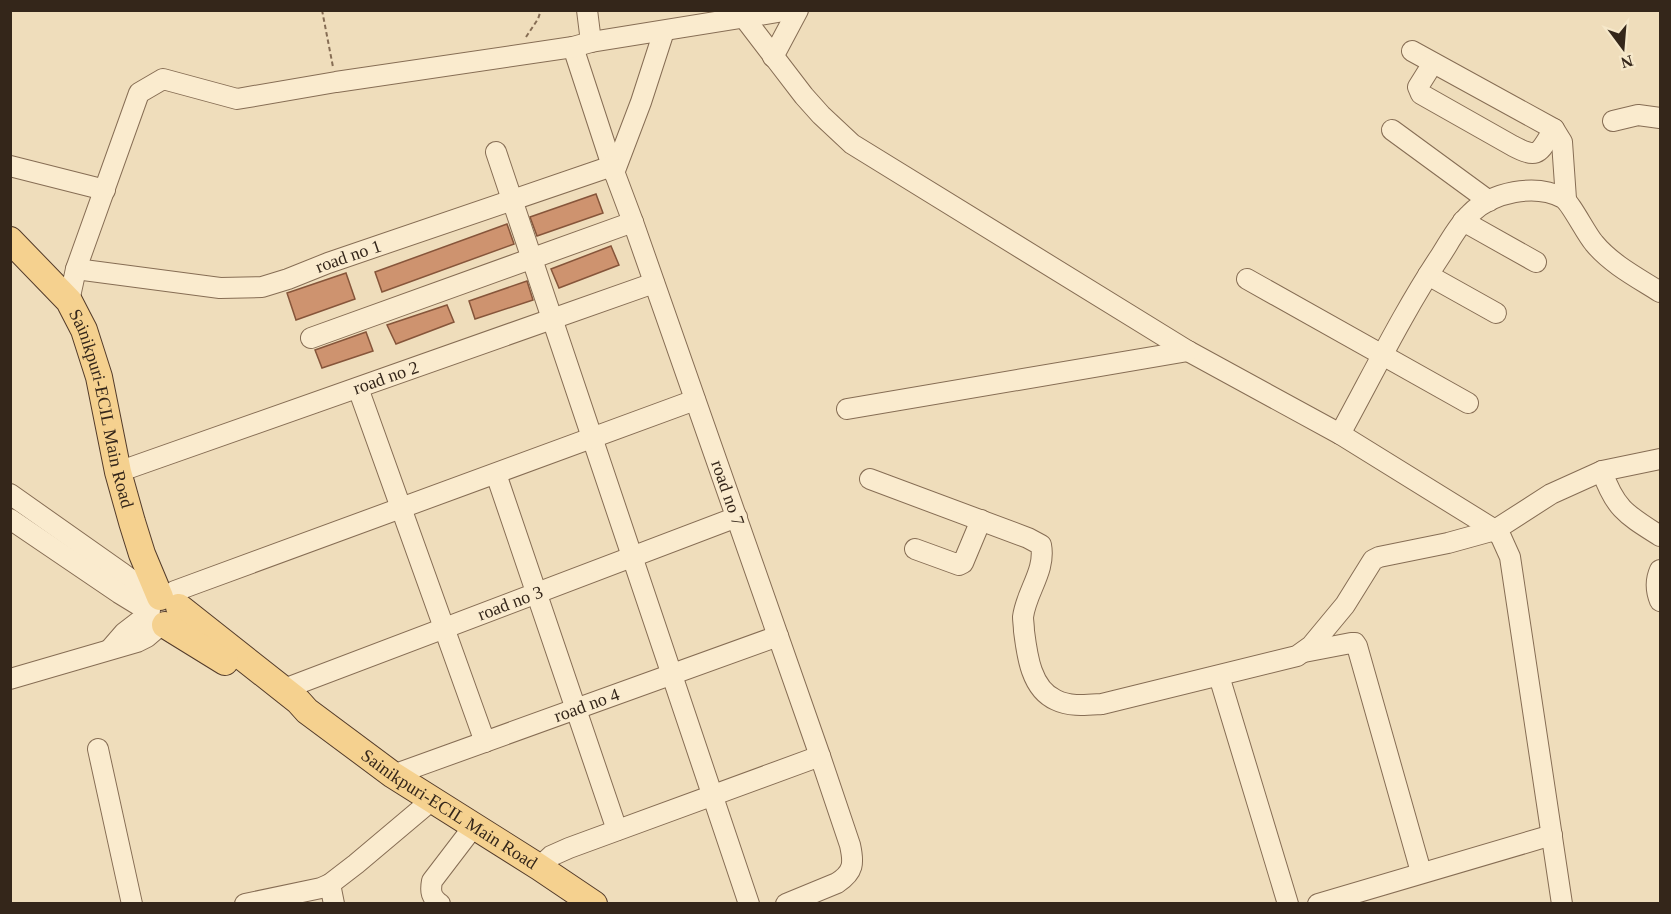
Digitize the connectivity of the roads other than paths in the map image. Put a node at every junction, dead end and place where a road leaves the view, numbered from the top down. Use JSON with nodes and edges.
{"nodes":[{"id":1,"x":587,"y":10,"type":"edge"},
{"id":2,"x":790,"y":10,"type":"edge"},
{"id":3,"x":798,"y":10,"type":"edge"},
{"id":4,"x":745,"y":19,"type":"junction"},
{"id":5,"x":664,"y":31,"type":"junction"},
{"id":6,"x":582,"y":45,"type":"junction"},
{"id":7,"x":1412,"y":51,"type":"dead end"},
{"id":8,"x":773,"y":57,"type":"junction"},
{"id":9,"x":1433,"y":63,"type":"junction"},
{"id":10,"x":1494,"y":96,"type":"junction"},
{"id":11,"x":1660,"y":118,"type":"edge"},
{"id":12,"x":1613,"y":121,"type":"dead end"},
{"id":13,"x":1478,"y":126,"type":"junction"},
{"id":14,"x":1554,"y":129,"type":"junction"},
{"id":15,"x":1392,"y":130,"type":"dead end"},
{"id":16,"x":496,"y":152,"type":"dead end"},
{"id":17,"x":10,"y":166,"type":"edge"},
{"id":18,"x":613,"y":169,"type":"junction"},
{"id":19,"x":105,"y":190,"type":"junction"},
{"id":20,"x":1566,"y":199,"type":"junction"},
{"id":21,"x":513,"y":200,"type":"junction"},
{"id":22,"x":1489,"y":201,"type":"junction"},
{"id":23,"x":1463,"y":221,"type":"junction"},
{"id":24,"x":633,"y":222,"type":"junction"},
{"id":25,"x":10,"y":240,"type":"edge"},
{"id":26,"x":532,"y":258,"type":"junction"},
{"id":27,"x":1536,"y":262,"type":"dead end"},
{"id":28,"x":76,"y":269,"type":"junction"},
{"id":29,"x":1428,"y":275,"type":"junction"},
{"id":30,"x":1247,"y":279,"type":"dead end"},
{"id":31,"x":654,"y":283,"type":"junction"},
{"id":32,"x":1660,"y":292,"type":"edge"},
{"id":33,"x":69,"y":301,"type":"junction"},
{"id":34,"x":1496,"y":313,"type":"dead end"},
{"id":35,"x":553,"y":319,"type":"junction"},
{"id":36,"x":311,"y":338,"type":"dead end"},
{"id":37,"x":1188,"y":351,"type":"junction"},
{"id":38,"x":1383,"y":356,"type":"junction"},
{"id":39,"x":358,"y":388,"type":"junction"},
{"id":40,"x":695,"y":400,"type":"junction"},
{"id":41,"x":1468,"y":403,"type":"dead end"},
{"id":42,"x":847,"y":409,"type":"dead end"},
{"id":43,"x":1340,"y":434,"type":"junction"},
{"id":44,"x":593,"y":439,"type":"junction"},
{"id":45,"x":1660,"y":459,"type":"edge"},
{"id":46,"x":1602,"y":471,"type":"junction"},
{"id":47,"x":118,"y":472,"type":"junction"},
{"id":48,"x":496,"y":474,"type":"junction"},
{"id":49,"x":870,"y":479,"type":"dead end"},
{"id":50,"x":10,"y":494,"type":"edge"},
{"id":51,"x":401,"y":509,"type":"junction"},
{"id":52,"x":737,"y":517,"type":"junction"},
{"id":53,"x":10,"y":519,"type":"edge"},
{"id":54,"x":981,"y":520,"type":"junction"},
{"id":55,"x":1495,"y":530,"type":"junction"},
{"id":56,"x":1660,"y":536,"type":"edge"},
{"id":57,"x":915,"y":549,"type":"dead end"},
{"id":58,"x":633,"y":558,"type":"junction"},
{"id":59,"x":1660,"y":570,"type":"edge"},
{"id":60,"x":536,"y":594,"type":"junction"},
{"id":61,"x":1660,"y":601,"type":"edge"},
{"id":62,"x":161,"y":609,"type":"junction"},
{"id":63,"x":444,"y":629,"type":"junction"},
{"id":64,"x":778,"y":636,"type":"junction"},
{"id":65,"x":1304,"y":652,"type":"junction"},
{"id":66,"x":672,"y":675,"type":"junction"},
{"id":67,"x":1219,"y":676,"type":"junction"},
{"id":68,"x":10,"y":679,"type":"edge"},
{"id":69,"x":284,"y":689,"type":"junction"},
{"id":70,"x":576,"y":709,"type":"junction"},
{"id":71,"x":307,"y":711,"type":"junction"},
{"id":72,"x":485,"y":742,"type":"junction"},
{"id":73,"x":98,"y":749,"type":"dead end"},
{"id":74,"x":820,"y":756,"type":"junction"},
{"id":75,"x":393,"y":775,"type":"junction"},
{"id":76,"x":713,"y":796,"type":"junction"},
{"id":77,"x":432,"y":800,"type":"junction"},
{"id":78,"x":474,"y":826,"type":"junction"},
{"id":79,"x":617,"y":830,"type":"junction"},
{"id":80,"x":1552,"y":835,"type":"junction"},
{"id":81,"x":539,"y":867,"type":"junction"},
{"id":82,"x":1421,"y":872,"type":"junction"},
{"id":83,"x":332,"y":894,"type":"edge"},
{"id":84,"x":132,"y":903,"type":"edge"},
{"id":85,"x":245,"y":903,"type":"edge"},
{"id":86,"x":440,"y":903,"type":"edge"},
{"id":87,"x":594,"y":903,"type":"edge"},
{"id":88,"x":749,"y":903,"type":"edge"},
{"id":89,"x":786,"y":903,"type":"edge"},
{"id":90,"x":1288,"y":903,"type":"edge"},
{"id":91,"x":1318,"y":903,"type":"edge"},
{"id":92,"x":1562,"y":903,"type":"edge"}],
"edges":[{"from":1,"to":6,"type":"street","name":"road no 7"},
{"from":2,"to":4,"type":"street"},
{"from":3,"to":8,"type":"street"},
{"from":4,"to":5,"type":"street"},
{"from":4,"to":8,"type":"street"},
{"from":5,"to":6,"type":"street"},
{"from":5,"to":18,"type":"street"},
{"from":6,"to":18,"type":"street","name":"road no 7"},
{"from":6,"to":19,"type":"street"},
{"from":7,"to":9,"type":"street"},
{"from":8,"to":37,"type":"street"},
{"from":9,"to":10,"type":"street"},
{"from":9,"to":13,"type":"street"},
{"from":10,"to":13,"type":"street"},
{"from":10,"to":14,"type":"street"},
{"from":11,"to":12,"type":"street"},
{"from":13,"to":14,"type":"street"},
{"from":14,"to":20,"type":"street"},
{"from":15,"to":22,"type":"street"},
{"from":16,"to":21,"type":"street"},
{"from":17,"to":19,"type":"street"},
{"from":18,"to":21,"type":"street","name":"road no 1"},
{"from":18,"to":24,"type":"street","name":"road no 7"},
{"from":19,"to":28,"type":"street"},
{"from":20,"to":22,"type":"street"},
{"from":20,"to":32,"type":"street"},
{"from":21,"to":26,"type":"street"},
{"from":21,"to":28,"type":"street","name":"road no 1"},
{"from":22,"to":23,"type":"street"},
{"from":23,"to":27,"type":"street"},
{"from":23,"to":29,"type":"street"},
{"from":24,"to":26,"type":"street"},
{"from":24,"to":31,"type":"street","name":"road no 7"},
{"from":25,"to":33,"type":"main road","name":"Sainikpuri-ECIL Main Road"},
{"from":26,"to":35,"type":"street"},
{"from":26,"to":36,"type":"street"},
{"from":28,"to":33,"type":"street"},
{"from":29,"to":34,"type":"street"},
{"from":29,"to":38,"type":"street"},
{"from":30,"to":38,"type":"street"},
{"from":31,"to":35,"type":"street","name":"road no 2"},
{"from":31,"to":40,"type":"street","name":"road no 7"},
{"from":33,"to":47,"type":"main road","name":"Sainikpuri-ECIL Main Road"},
{"from":35,"to":39,"type":"street","name":"road no 2"},
{"from":35,"to":44,"type":"street"},
{"from":37,"to":42,"type":"street"},
{"from":37,"to":43,"type":"street"},
{"from":38,"to":41,"type":"street"},
{"from":38,"to":43,"type":"street"},
{"from":39,"to":47,"type":"street","name":"road no 2"},
{"from":39,"to":51,"type":"street"},
{"from":40,"to":44,"type":"street"},
{"from":40,"to":52,"type":"street","name":"road no 7"},
{"from":43,"to":55,"type":"street"},
{"from":44,"to":48,"type":"street"},
{"from":44,"to":58,"type":"street"},
{"from":45,"to":46,"type":"street"},
{"from":46,"to":55,"type":"street"},
{"from":46,"to":56,"type":"street"},
{"from":47,"to":62,"type":"main road","name":"Sainikpuri-ECIL Main Road"},
{"from":48,"to":51,"type":"street"},
{"from":48,"to":60,"type":"street"},
{"from":49,"to":54,"type":"street"},
{"from":50,"to":62,"type":"street"},
{"from":51,"to":62,"type":"street"},
{"from":51,"to":63,"type":"street"},
{"from":52,"to":58,"type":"street","name":"road no 3"},
{"from":52,"to":64,"type":"street","name":"road no 7"},
{"from":53,"to":62,"type":"street"},
{"from":54,"to":57,"type":"street"},
{"from":54,"to":67,"type":"street"},
{"from":55,"to":65,"type":"street"},
{"from":55,"to":80,"type":"street"},
{"from":58,"to":60,"type":"street","name":"road no 3"},
{"from":58,"to":66,"type":"street"},
{"from":59,"to":61,"type":"street"},
{"from":60,"to":63,"type":"street","name":"road no 3"},
{"from":60,"to":70,"type":"street"},
{"from":62,"to":68,"type":"street"},
{"from":62,"to":69,"type":"main road","name":"Sainikpuri-ECIL Main Road"},
{"from":62,"to":71,"type":"main road","name":"Sainikpuri-ECIL Main Road"},
{"from":63,"to":69,"type":"street","name":"road no 3"},
{"from":63,"to":72,"type":"street"},
{"from":64,"to":66,"type":"street","name":"road no 4"},
{"from":64,"to":74,"type":"street","name":"road no 7"},
{"from":65,"to":67,"type":"street"},
{"from":65,"to":82,"type":"street"},
{"from":66,"to":70,"type":"street","name":"road no 4"},
{"from":66,"to":76,"type":"street"},
{"from":67,"to":90,"type":"street"},
{"from":69,"to":71,"type":"main road","name":"Sainikpuri-ECIL Main Road"},
{"from":70,"to":72,"type":"street","name":"road no 4"},
{"from":70,"to":79,"type":"street"},
{"from":71,"to":75,"type":"main road","name":"Sainikpuri-ECIL Main Road"},
{"from":72,"to":75,"type":"street","name":"road no 4"},
{"from":73,"to":84,"type":"street"},
{"from":74,"to":76,"type":"street"},
{"from":74,"to":89,"type":"street","name":"road no 7"},
{"from":75,"to":77,"type":"main road","name":"Sainikpuri-ECIL Main Road"},
{"from":76,"to":79,"type":"street"},
{"from":76,"to":88,"type":"street"},
{"from":77,"to":78,"type":"main road","name":"Sainikpuri-ECIL Main Road"},
{"from":77,"to":83,"type":"street"},
{"from":78,"to":81,"type":"main road","name":"Sainikpuri-ECIL Main Road"},
{"from":78,"to":86,"type":"street"},
{"from":79,"to":81,"type":"street"},
{"from":80,"to":82,"type":"street"},
{"from":80,"to":92,"type":"street"},
{"from":81,"to":87,"type":"main road","name":"Sainikpuri-ECIL Main Road"},
{"from":82,"to":91,"type":"street"},
{"from":83,"to":85,"type":"street"}]}
